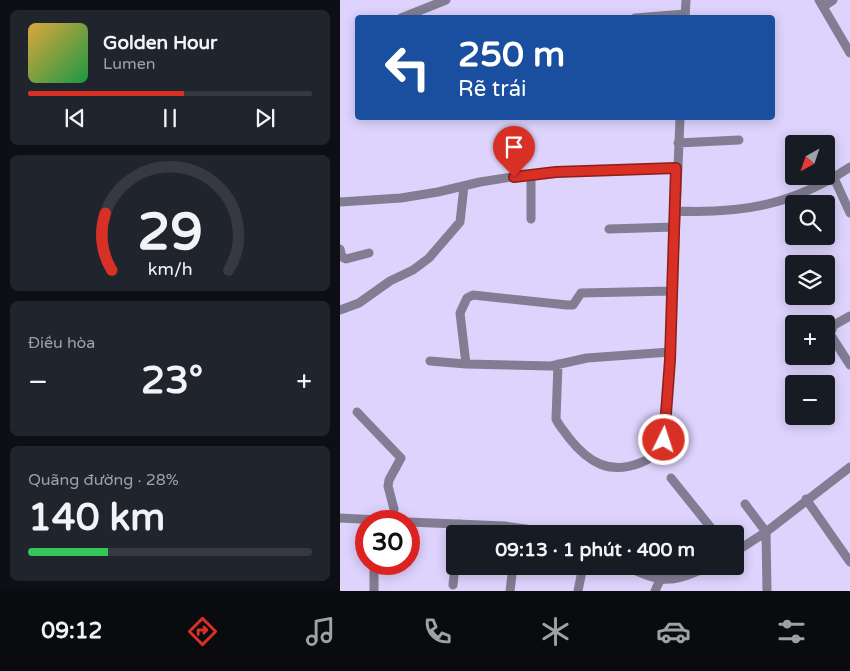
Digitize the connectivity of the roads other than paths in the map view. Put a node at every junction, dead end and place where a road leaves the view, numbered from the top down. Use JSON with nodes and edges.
{"nodes":[{"id":1,"x":446,"y":0,"type":"edge"},
{"id":2,"x":686,"y":0,"type":"edge"},
{"id":3,"x":834,"y":0,"type":"edge"},
{"id":4,"x":821,"y":3,"type":"edge"},
{"id":5,"x":408,"y":15,"type":"edge"},
{"id":6,"x":685,"y":15,"type":"edge"},
{"id":7,"x":850,"y":53,"type":"edge"},
{"id":8,"x":680,"y":120,"type":"edge"},
{"id":9,"x":739,"y":140,"type":"dead end"},
{"id":10,"x":678,"y":143,"type":"junction"},
{"id":11,"x":850,"y":167,"type":"edge"},
{"id":12,"x":676,"y":168,"type":"junction"},
{"id":13,"x":531,"y":174,"type":"junction"},
{"id":14,"x":835,"y":177,"type":"edge"},
{"id":15,"x":835,"y":180,"type":"edge"},
{"id":16,"x":818,"y":185,"type":"edge"},
{"id":17,"x":464,"y":186,"type":"junction"},
{"id":18,"x":340,"y":203,"type":"edge"},
{"id":19,"x":674,"y":211,"type":"junction"},
{"id":20,"x":850,"y":212,"type":"edge"},
{"id":21,"x":531,"y":219,"type":"dead end"},
{"id":22,"x":674,"y":227,"type":"junction"},
{"id":23,"x":609,"y":229,"type":"dead end"},
{"id":24,"x":340,"y":249,"type":"edge"},
{"id":25,"x":369,"y":253,"type":"dead end"},
{"id":26,"x":672,"y":291,"type":"junction"},
{"id":27,"x":340,"y":310,"type":"edge"},
{"id":28,"x":850,"y":316,"type":"edge"},
{"id":29,"x":670,"y":352,"type":"junction"},
{"id":30,"x":430,"y":361,"type":"dead end"},
{"id":31,"x":466,"y":364,"type":"junction"},
{"id":32,"x":558,"y":364,"type":"junction"},
{"id":33,"x":850,"y":365,"type":"edge"},
{"id":34,"x":357,"y":412,"type":"dead end"},
{"id":35,"x":850,"y":467,"type":"edge"},
{"id":36,"x":671,"y":478,"type":"dead end"},
{"id":37,"x":806,"y":499,"type":"junction"},
{"id":38,"x":745,"y":504,"type":"dead end"},
{"id":39,"x":394,"y":510,"type":"edge"},
{"id":40,"x":340,"y":518,"type":"edge"},
{"id":41,"x":355,"y":519,"type":"edge"},
{"id":42,"x":420,"y":522,"type":"edge"},
{"id":43,"x":459,"y":524,"type":"joint"},
{"id":44,"x":467,"y":525,"type":"edge"},
{"id":45,"x":709,"y":525,"type":"edge"},
{"id":46,"x":766,"y":532,"type":"junction"},
{"id":47,"x":744,"y":546,"type":"edge"},
{"id":48,"x":850,"y":562,"type":"edge"},
{"id":49,"x":374,"y":575,"type":"edge"},
{"id":50,"x":454,"y":575,"type":"edge"},
{"id":51,"x":512,"y":575,"type":"edge"},
{"id":52,"x":581,"y":575,"type":"edge"},
{"id":53,"x":644,"y":575,"type":"edge"},
{"id":54,"x":689,"y":575,"type":"edge"},
{"id":55,"x":660,"y":580,"type":"junction"},
{"id":56,"x":453,"y":585,"type":"dead end"},
{"id":57,"x":374,"y":591,"type":"edge"},
{"id":58,"x":510,"y":591,"type":"edge"},
{"id":59,"x":578,"y":591,"type":"edge"},
{"id":60,"x":655,"y":591,"type":"edge"},
{"id":61,"x":767,"y":591,"type":"edge"}],
"edges":[{"from":1,"to":5,"type":"street"},
{"from":2,"to":6,"type":"street"},
{"from":3,"to":4,"type":"street"},
{"from":4,"to":7,"type":"street"},
{"from":8,"to":10,"type":"street"},
{"from":9,"to":10,"type":"street"},
{"from":10,"to":12,"type":"street"},
{"from":11,"to":14,"type":"street"},
{"from":12,"to":13,"type":"street"},
{"from":12,"to":19,"type":"street"},
{"from":13,"to":17,"type":"street"},
{"from":13,"to":21,"type":"street"},
{"from":15,"to":20,"type":"street"},
{"from":16,"to":19,"type":"street"},
{"from":17,"to":18,"type":"street"},
{"from":17,"to":27,"type":"street"},
{"from":19,"to":22,"type":"street"},
{"from":22,"to":23,"type":"street"},
{"from":22,"to":26,"type":"street"},
{"from":24,"to":25,"type":"street"},
{"from":26,"to":29,"type":"street"},
{"from":26,"to":31,"type":"street"},
{"from":28,"to":33,"type":"street"},
{"from":29,"to":32,"type":"street"},
{"from":29,"to":32,"type":"street"},
{"from":30,"to":31,"type":"street"},
{"from":31,"to":32,"type":"street"},
{"from":34,"to":39,"type":"street"},
{"from":35,"to":37,"type":"street"},
{"from":36,"to":45,"type":"street"},
{"from":37,"to":46,"type":"street"},
{"from":37,"to":48,"type":"street"},
{"from":38,"to":46,"type":"street"},
{"from":40,"to":41,"type":"street"},
{"from":42,"to":43,"type":"street"},
{"from":43,"to":44,"type":"street"},
{"from":46,"to":47,"type":"street"},
{"from":46,"to":61,"type":"street"},
{"from":49,"to":57,"type":"street"},
{"from":50,"to":56,"type":"street"},
{"from":51,"to":58,"type":"street"},
{"from":52,"to":59,"type":"street"},
{"from":53,"to":55,"type":"street"},
{"from":54,"to":55,"type":"street"},
{"from":55,"to":60,"type":"street"}]}
